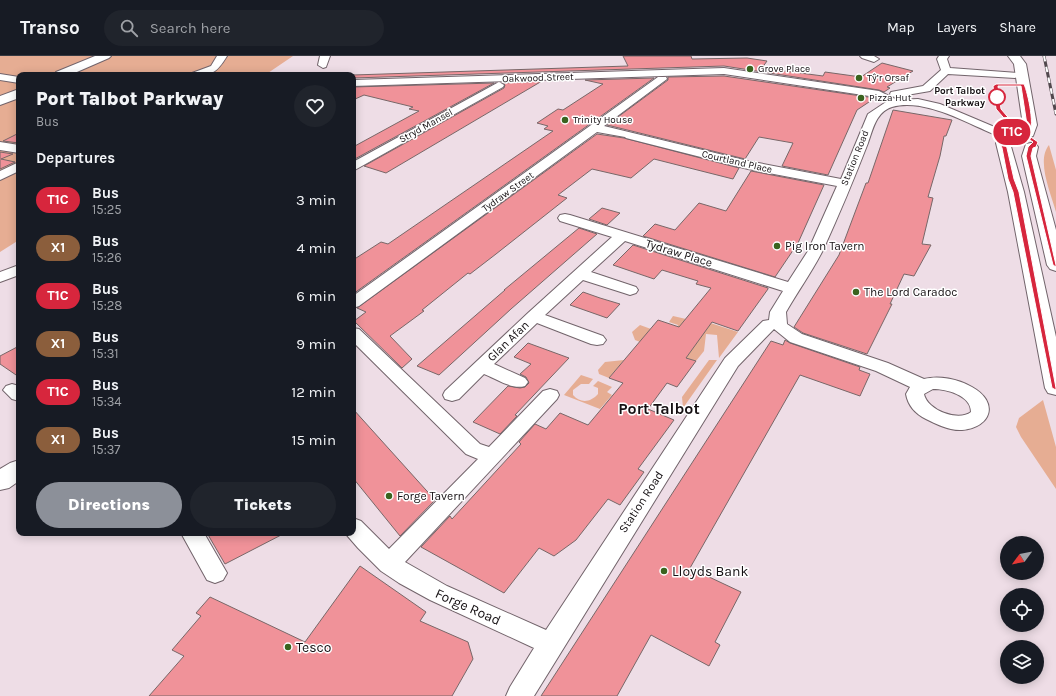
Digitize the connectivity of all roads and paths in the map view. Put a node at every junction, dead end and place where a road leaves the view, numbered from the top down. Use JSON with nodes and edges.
{"nodes":[{"id":1,"x":105,"y":56,"type":"edge"},
{"id":2,"x":222,"y":56,"type":"edge"},
{"id":3,"x":944,"y":56,"type":"edge"},
{"id":4,"x":1014,"y":56,"type":"edge"},
{"id":5,"x":946,"y":71,"type":"junction"},
{"id":6,"x":67,"y":72,"type":"edge"},
{"id":7,"x":204,"y":72,"type":"edge"},
{"id":8,"x":1015,"y":75,"type":"dead end"},
{"id":9,"x":0,"y":77,"type":"edge"},
{"id":10,"x":662,"y":79,"type":"dead end"},
{"id":11,"x":16,"y":80,"type":"edge"},
{"id":12,"x":356,"y":83,"type":"edge"},
{"id":13,"x":499,"y":85,"type":"dead end"},
{"id":14,"x":926,"y":89,"type":"junction"},
{"id":15,"x":16,"y":94,"type":"edge"},
{"id":16,"x":892,"y":98,"type":"junction"},
{"id":17,"x":0,"y":101,"type":"edge"},
{"id":18,"x":923,"y":101,"type":"dead end"},
{"id":19,"x":596,"y":128,"type":"junction"},
{"id":20,"x":1002,"y":138,"type":"junction"},
{"id":21,"x":1028,"y":141,"type":"junction"},
{"id":22,"x":0,"y":146,"type":"edge"},
{"id":23,"x":16,"y":149,"type":"edge"},
{"id":24,"x":356,"y":165,"type":"edge"},
{"id":25,"x":16,"y":168,"type":"edge"},
{"id":26,"x":0,"y":176,"type":"edge"},
{"id":27,"x":845,"y":184,"type":"junction"},
{"id":28,"x":565,"y":218,"type":"dead end"},
{"id":29,"x":623,"y":235,"type":"junction"},
{"id":30,"x":1056,"y":265,"type":"edge"},
{"id":31,"x":16,"y":271,"type":"edge"},
{"id":32,"x":580,"y":274,"type":"junction"},
{"id":33,"x":0,"y":277,"type":"edge"},
{"id":34,"x":793,"y":289,"type":"junction"},
{"id":35,"x":630,"y":290,"type":"dead end"},
{"id":36,"x":356,"y":302,"type":"edge"},
{"id":37,"x":534,"y":316,"type":"junction"},
{"id":38,"x":778,"y":323,"type":"junction"},
{"id":39,"x":356,"y":336,"type":"edge"},
{"id":40,"x":597,"y":340,"type":"dead end"},
{"id":41,"x":482,"y":366,"type":"junction"},
{"id":42,"x":519,"y":382,"type":"dead end"},
{"id":43,"x":922,"y":386,"type":"dead end"},
{"id":44,"x":1056,"y":388,"type":"edge"},
{"id":45,"x":452,"y":395,"type":"dead end"},
{"id":46,"x":550,"y":395,"type":"dead end"},
{"id":47,"x":490,"y":456,"type":"junction"},
{"id":48,"x":16,"y":471,"type":"edge"},
{"id":49,"x":0,"y":481,"type":"edge"},
{"id":50,"x":356,"y":531,"type":"edge"},
{"id":51,"x":194,"y":536,"type":"edge"},
{"id":52,"x":389,"y":564,"type":"junction"},
{"id":53,"x":215,"y":573,"type":"dead end"},
{"id":54,"x":550,"y":644,"type":"junction"},
{"id":55,"x":519,"y":696,"type":"edge"}],
"edges":[{"from":1,"to":6,"type":"main road"},
{"from":2,"to":7,"type":"street"},
{"from":3,"to":5,"type":"street"},
{"from":4,"to":21,"type":"main road"},
{"from":5,"to":8,"type":"street"},
{"from":5,"to":14,"type":"street"},
{"from":9,"to":11,"type":"street"},
{"from":10,"to":19,"type":"street","name":"Tydraw Street"},
{"from":12,"to":16,"type":"street","name":"Oakwood Street"},
{"from":13,"to":24,"type":"street","name":"Stryd Mansel"},
{"from":14,"to":16,"type":"street"},
{"from":14,"to":18,"type":"street"},
{"from":15,"to":17,"type":"main road"},
{"from":16,"to":20,"type":"street","name":"Station Road"},
{"from":16,"to":27,"type":"street","name":"Station Road"},
{"from":19,"to":27,"type":"street","name":"Courtland Place"},
{"from":19,"to":36,"type":"street","name":"Tydraw Street"},
{"from":20,"to":21,"type":"main road"},
{"from":20,"to":44,"type":"main road"},
{"from":21,"to":30,"type":"main road"},
{"from":22,"to":23,"type":"main road"},
{"from":25,"to":26,"type":"street"},
{"from":27,"to":34,"type":"street","name":"Station Road"},
{"from":28,"to":29,"type":"street","name":"Tydraw Place"},
{"from":29,"to":32,"type":"street","name":"Glan Afan"},
{"from":29,"to":34,"type":"street","name":"Tydraw Place"},
{"from":31,"to":33,"type":"street"},
{"from":32,"to":35,"type":"street"},
{"from":32,"to":37,"type":"street","name":"Glan Afan"},
{"from":34,"to":38,"type":"street","name":"Station Road"},
{"from":37,"to":40,"type":"street","name":"Glan Afan"},
{"from":37,"to":41,"type":"street","name":"Glan Afan"},
{"from":38,"to":43,"type":"street"},
{"from":38,"to":54,"type":"street","name":"Station Road"},
{"from":39,"to":47,"type":"street"},
{"from":41,"to":42,"type":"street","name":"Glan Afan"},
{"from":41,"to":45,"type":"street","name":"Glan Afan"},
{"from":46,"to":47,"type":"street"},
{"from":47,"to":52,"type":"street"},
{"from":48,"to":49,"type":"main road"},
{"from":50,"to":52,"type":"street","name":"Forge Road"},
{"from":51,"to":53,"type":"street"},
{"from":52,"to":54,"type":"street","name":"Forge Road"},
{"from":54,"to":55,"type":"street","name":"Station Road"}]}
